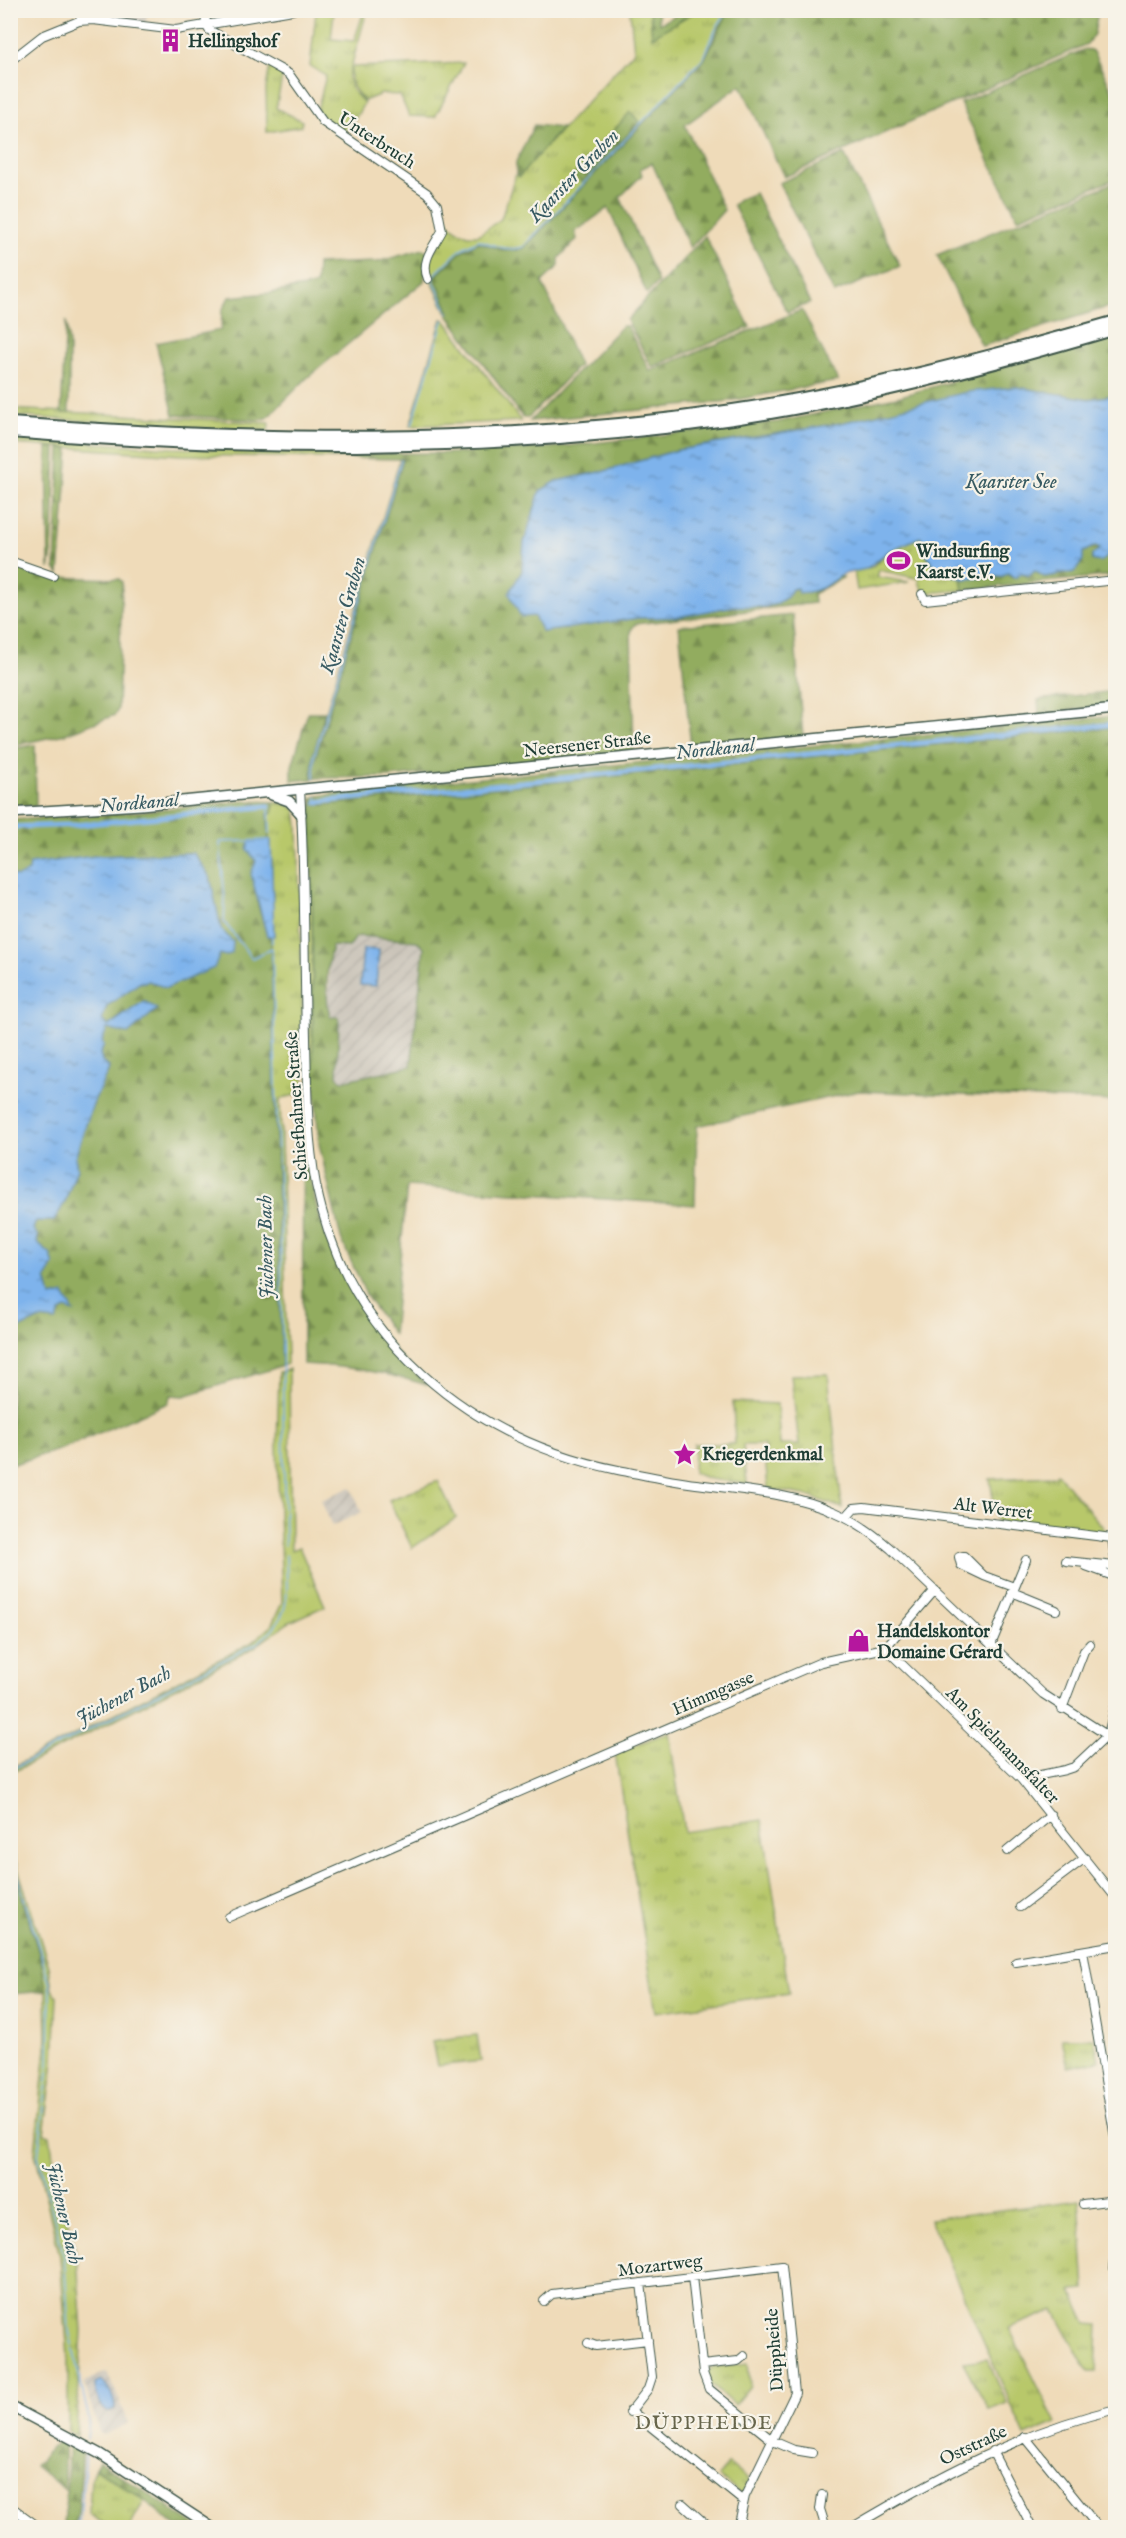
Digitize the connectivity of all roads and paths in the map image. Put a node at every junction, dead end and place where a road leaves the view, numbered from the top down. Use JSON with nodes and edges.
{"nodes":[{"id":1,"x":75,"y":10,"type":"edge"},
{"id":2,"x":205,"y":10,"type":"edge"},
{"id":3,"x":293,"y":10,"type":"edge"},
{"id":4,"x":84,"y":21,"type":"junction"},
{"id":5,"x":206,"y":25,"type":"junction"},
{"id":6,"x":10,"y":61,"type":"edge"},
{"id":7,"x":428,"y":279,"type":"dead end"},
{"id":8,"x":1116,"y":321,"type":"edge"},
{"id":9,"x":1116,"y":329,"type":"edge"},
{"id":10,"x":10,"y":423,"type":"edge"},
{"id":11,"x":10,"y":432,"type":"edge"},
{"id":12,"x":10,"y":561,"type":"edge"},
{"id":13,"x":52,"y":576,"type":"dead end"},
{"id":14,"x":1116,"y":580,"type":"edge"},
{"id":15,"x":922,"y":594,"type":"dead end"},
{"id":16,"x":1116,"y":709,"type":"edge"},
{"id":17,"x":300,"y":789,"type":"junction"},
{"id":18,"x":258,"y":793,"type":"junction"},
{"id":19,"x":10,"y":813,"type":"edge"},
{"id":20,"x":301,"y":814,"type":"junction"},
{"id":21,"x":846,"y":1517,"type":"junction"},
{"id":22,"x":1114,"y":1538,"type":"edge"},
{"id":23,"x":1026,"y":1560,"type":"dead end"},
{"id":24,"x":1066,"y":1561,"type":"dead end"},
{"id":25,"x":1075,"y":1562,"type":"junction"},
{"id":26,"x":1115,"y":1566,"type":"edge"},
{"id":27,"x":984,"y":1576,"type":"dead end"},
{"id":28,"x":1116,"y":1577,"type":"edge"},
{"id":29,"x":1013,"y":1588,"type":"junction"},
{"id":30,"x":935,"y":1590,"type":"junction"},
{"id":31,"x":1056,"y":1610,"type":"dead end"},
{"id":32,"x":1090,"y":1644,"type":"dead end"},
{"id":33,"x":991,"y":1645,"type":"junction"},
{"id":34,"x":885,"y":1647,"type":"junction"},
{"id":35,"x":1116,"y":1702,"type":"edge"},
{"id":36,"x":1062,"y":1709,"type":"junction"},
{"id":37,"x":1108,"y":1735,"type":"junction"},
{"id":38,"x":1116,"y":1741,"type":"edge"},
{"id":39,"x":1021,"y":1779,"type":"junction"},
{"id":40,"x":1052,"y":1815,"type":"junction"},
{"id":41,"x":1007,"y":1851,"type":"dead end"},
{"id":42,"x":1085,"y":1858,"type":"junction"},
{"id":43,"x":1116,"y":1898,"type":"edge"},
{"id":44,"x":1020,"y":1907,"type":"dead end"},
{"id":45,"x":229,"y":1917,"type":"dead end"},
{"id":46,"x":1116,"y":1945,"type":"edge"},
{"id":47,"x":1083,"y":1951,"type":"junction"},
{"id":48,"x":1016,"y":1962,"type":"dead end"},
{"id":49,"x":1116,"y":2144,"type":"edge"},
{"id":50,"x":1116,"y":2200,"type":"edge"},
{"id":51,"x":1083,"y":2204,"type":"dead end"},
{"id":52,"x":1116,"y":2245,"type":"edge"},
{"id":53,"x":782,"y":2266,"type":"joint"},
{"id":54,"x":1113,"y":2269,"type":"dead end"},
{"id":55,"x":692,"y":2277,"type":"junction"},
{"id":56,"x":641,"y":2283,"type":"junction"},
{"id":57,"x":544,"y":2301,"type":"dead end"},
{"id":58,"x":648,"y":2340,"type":"junction"},
{"id":59,"x":588,"y":2343,"type":"dead end"},
{"id":60,"x":744,"y":2356,"type":"dead end"},
{"id":61,"x":702,"y":2365,"type":"junction"},
{"id":62,"x":10,"y":2406,"type":"edge"},
{"id":63,"x":1116,"y":2409,"type":"edge"},
{"id":64,"x":1025,"y":2437,"type":"junction"},
{"id":65,"x":773,"y":2441,"type":"junction"},
{"id":66,"x":992,"y":2451,"type":"junction"},
{"id":67,"x":812,"y":2453,"type":"dead end"},
{"id":68,"x":822,"y":2495,"type":"dead end"},
{"id":69,"x":743,"y":2501,"type":"junction"},
{"id":70,"x":682,"y":2504,"type":"dead end"},
{"id":71,"x":10,"y":2506,"type":"edge"},
{"id":72,"x":1031,"y":2526,"type":"edge"},
{"id":73,"x":40,"y":2528,"type":"edge"},
{"id":74,"x":213,"y":2528,"type":"edge"},
{"id":75,"x":710,"y":2528,"type":"edge"},
{"id":76,"x":738,"y":2528,"type":"edge"},
{"id":77,"x":826,"y":2528,"type":"edge"},
{"id":78,"x":851,"y":2528,"type":"edge"},
{"id":79,"x":1099,"y":2528,"type":"edge"}],
"edges":[{"from":1,"to":4,"type":"street"},
{"from":2,"to":5,"type":"street"},
{"from":3,"to":5,"type":"street"},
{"from":4,"to":5,"type":"street"},
{"from":4,"to":6,"type":"street"},
{"from":5,"to":7,"type":"street","name":"Unterbruch"},
{"from":8,"to":10,"type":"highway"},
{"from":9,"to":11,"type":"highway"},
{"from":12,"to":13,"type":"street"},
{"from":14,"to":15,"type":"street"},
{"from":16,"to":17,"type":"main road","name":"Neersener Straße"},
{"from":17,"to":18,"type":"main road","name":"Neersener Straße"},
{"from":17,"to":20,"type":"street","name":"Schiefbahner Straße"},
{"from":18,"to":19,"type":"main road","name":"Neersener Straße"},
{"from":18,"to":20,"type":"main road"},
{"from":20,"to":21,"type":"street","name":"Schiefbahner Straße"},
{"from":21,"to":22,"type":"street","name":"Alt Werret"},
{"from":21,"to":30,"type":"street","name":"Schiefbahner Straße"},
{"from":22,"to":26,"type":"street","name":"Alt Werret"},
{"from":23,"to":29,"type":"street"},
{"from":24,"to":25,"type":"street","name":"Alt Werret"},
{"from":25,"to":26,"type":"street","name":"Alt Werret"},
{"from":25,"to":28,"type":"street","name":"Alt Werret"},
{"from":27,"to":29,"type":"street"},
{"from":29,"to":31,"type":"street"},
{"from":29,"to":33,"type":"street"},
{"from":30,"to":33,"type":"street","name":"Schiefbahner Straße"},
{"from":30,"to":34,"type":"street"},
{"from":32,"to":36,"type":"street"},
{"from":33,"to":36,"type":"street","name":"Schiefbahner Straße"},
{"from":34,"to":39,"type":"street","name":"Am Spielmannsfalter"},
{"from":34,"to":45,"type":"street","name":"Himmgasse"},
{"from":35,"to":37,"type":"street"},
{"from":36,"to":37,"type":"street","name":"Schiefbahner Straße"},
{"from":37,"to":38,"type":"street","name":"Schiefbahner Straße"},
{"from":37,"to":39,"type":"street"},
{"from":39,"to":40,"type":"street","name":"Am Spielmannsfalter"},
{"from":40,"to":41,"type":"street"},
{"from":40,"to":42,"type":"street","name":"Am Spielmannsfalter"},
{"from":42,"to":43,"type":"street","name":"Am Spielmannsfalter"},
{"from":42,"to":44,"type":"street"},
{"from":46,"to":47,"type":"street"},
{"from":47,"to":48,"type":"street"},
{"from":47,"to":49,"type":"street"},
{"from":50,"to":51,"type":"street"},
{"from":52,"to":54,"type":"street"},
{"from":53,"to":55,"type":"street","name":"Mozartweg"},
{"from":53,"to":65,"type":"street","name":"Düppheide"},
{"from":55,"to":56,"type":"street","name":"Mozartweg"},
{"from":55,"to":61,"type":"street"},
{"from":56,"to":57,"type":"street","name":"Mozartweg"},
{"from":56,"to":58,"type":"street"},
{"from":58,"to":59,"type":"street"},
{"from":58,"to":69,"type":"street"},
{"from":60,"to":61,"type":"street"},
{"from":61,"to":65,"type":"street"},
{"from":62,"to":74,"type":"main road"},
{"from":63,"to":64,"type":"street","name":"Oststraße"},
{"from":64,"to":66,"type":"street","name":"Oststraße"},
{"from":64,"to":79,"type":"street"},
{"from":65,"to":67,"type":"street"},
{"from":65,"to":69,"type":"street","name":"Düppheide"},
{"from":66,"to":72,"type":"street"},
{"from":66,"to":78,"type":"street","name":"Oststraße"},
{"from":68,"to":77,"type":"street"},
{"from":69,"to":76,"type":"street","name":"Düppheide"},
{"from":70,"to":75,"type":"street"},
{"from":71,"to":73,"type":"street"}]}
